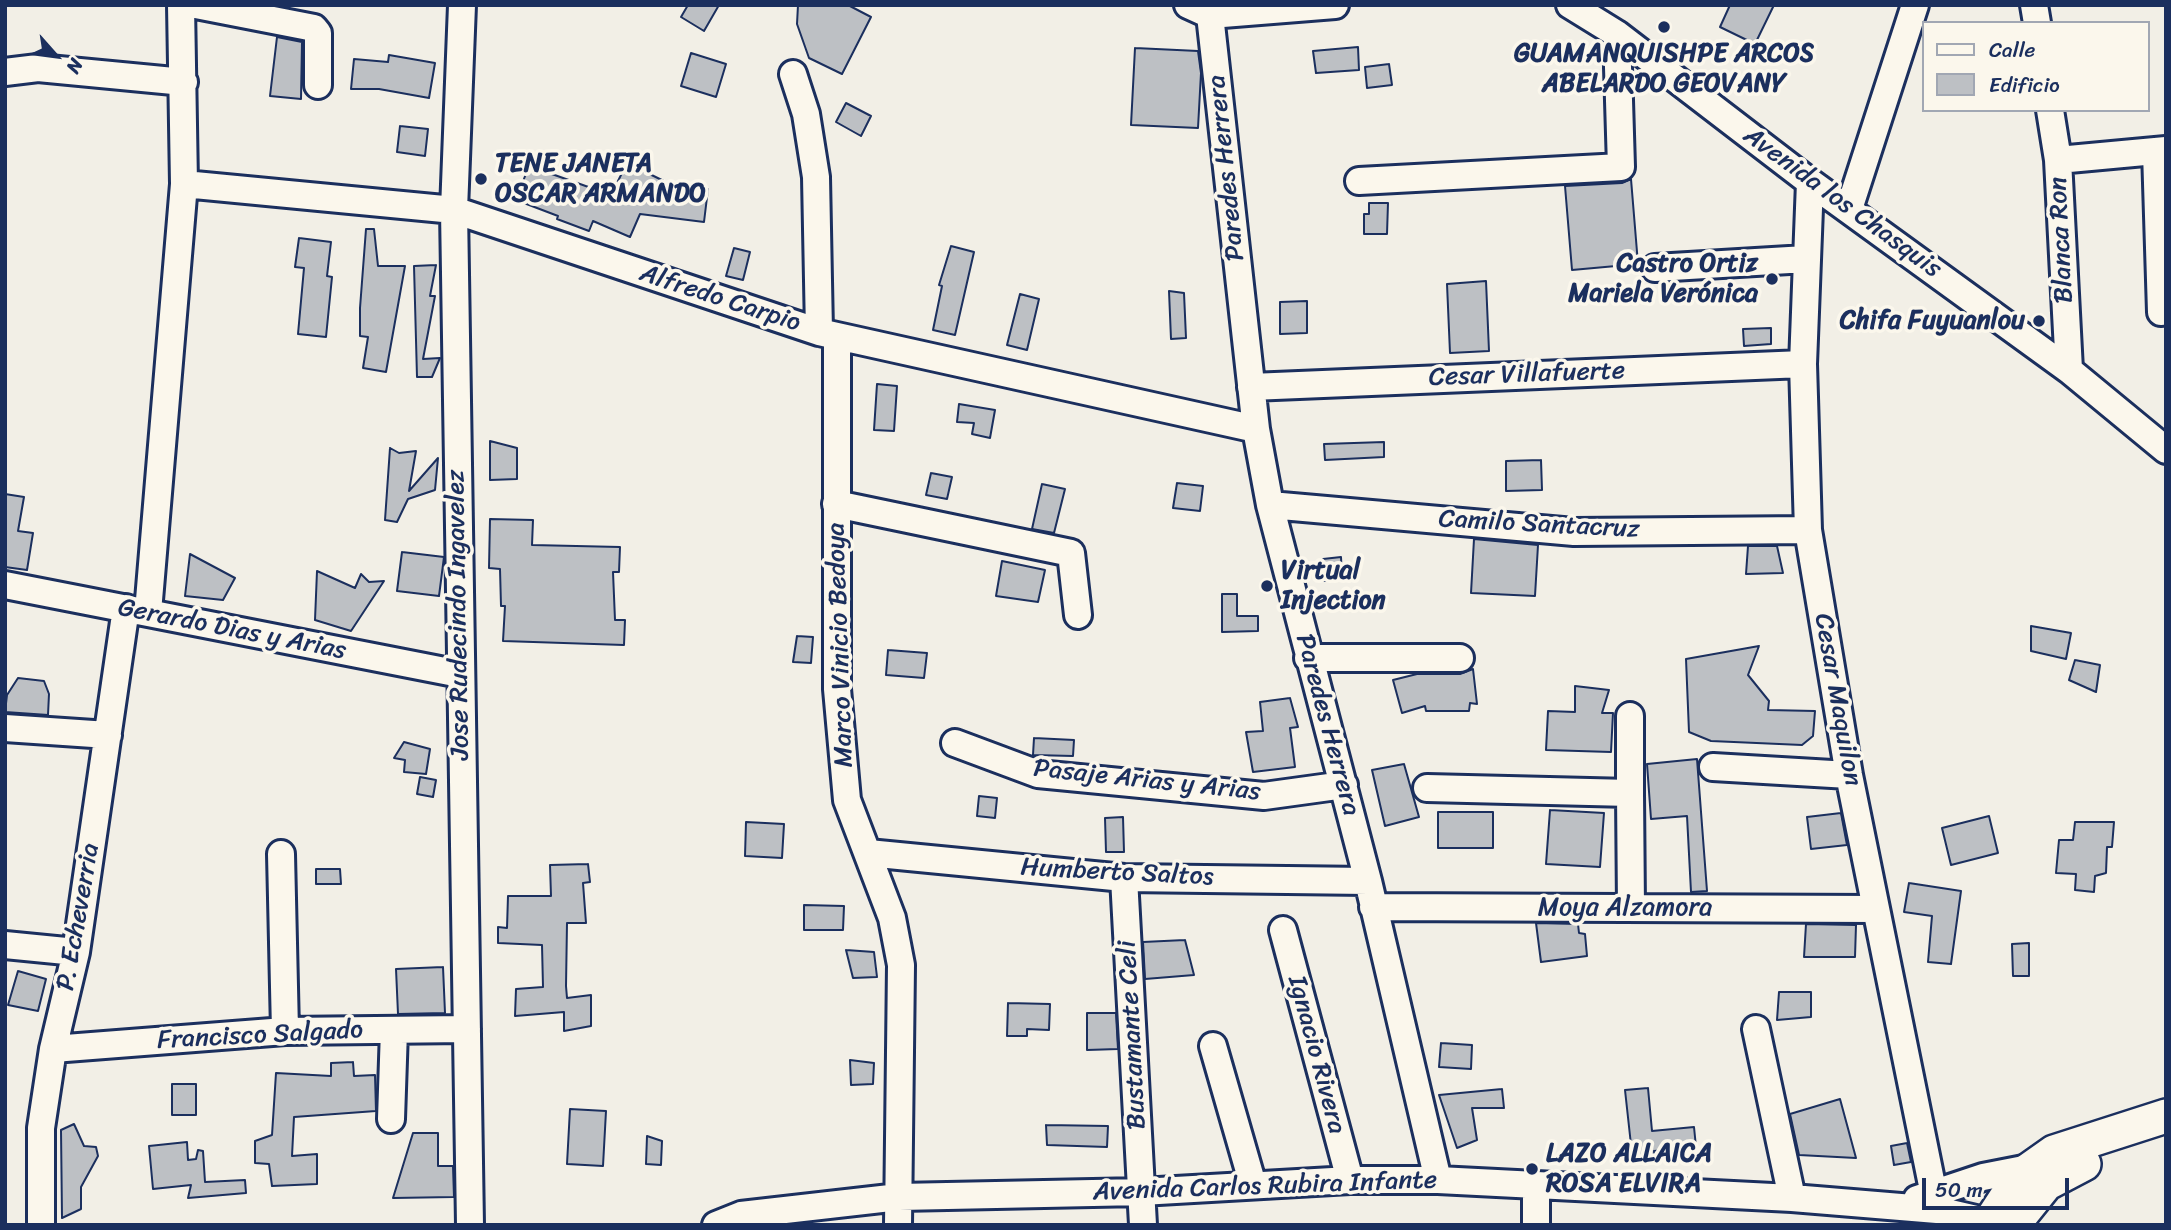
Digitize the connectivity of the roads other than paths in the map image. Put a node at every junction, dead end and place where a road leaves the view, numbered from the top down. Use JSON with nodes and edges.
{"nodes":[{"id":1,"x":181,"y":5,"type":"edge"},
{"id":2,"x":196,"y":5,"type":"edge"},
{"id":3,"x":462,"y":5,"type":"edge"},
{"id":4,"x":1335,"y":5,"type":"edge"},
{"id":5,"x":1570,"y":5,"type":"edge"},
{"id":6,"x":1595,"y":5,"type":"edge"},
{"id":7,"x":1915,"y":5,"type":"edge"},
{"id":8,"x":1199,"y":10,"type":"edge"},
{"id":9,"x":1617,"y":34,"type":"junction"},
{"id":10,"x":5,"y":72,"type":"edge"},
{"id":11,"x":793,"y":74,"type":"dead end"},
{"id":12,"x":184,"y":82,"type":"junction"},
{"id":13,"x":318,"y":85,"type":"dead end"},
{"id":14,"x":2050,"y":112,"type":"edge"},
{"id":15,"x":2161,"y":150,"type":"edge"},
{"id":16,"x":2058,"y":160,"type":"junction"},
{"id":17,"x":1359,"y":181,"type":"dead end"},
{"id":18,"x":1810,"y":182,"type":"junction"},
{"id":19,"x":184,"y":184,"type":"junction"},
{"id":20,"x":1849,"y":209,"type":"junction"},
{"id":21,"x":454,"y":210,"type":"junction"},
{"id":22,"x":1805,"y":259,"type":"junction"},
{"id":23,"x":1656,"y":268,"type":"dead end"},
{"id":24,"x":2161,"y":312,"type":"dead end"},
{"id":25,"x":828,"y":334,"type":"junction"},
{"id":26,"x":1803,"y":364,"type":"junction"},
{"id":27,"x":2069,"y":370,"type":"junction"},
{"id":28,"x":1251,"y":387,"type":"junction"},
{"id":29,"x":1255,"y":429,"type":"junction"},
{"id":30,"x":2166,"y":450,"type":"edge"},
{"id":31,"x":836,"y":504,"type":"junction"},
{"id":32,"x":1270,"y":505,"type":"junction"},
{"id":33,"x":1808,"y":530,"type":"junction"},
{"id":34,"x":5,"y":585,"type":"edge"},
{"id":35,"x":137,"y":610,"type":"junction"},
{"id":36,"x":1078,"y":615,"type":"dead end"},
{"id":37,"x":1308,"y":657,"type":"junction"},
{"id":38,"x":1460,"y":658,"type":"dead end"},
{"id":39,"x":460,"y":674,"type":"junction"},
{"id":40,"x":1629,"y":716,"type":"dead end"},
{"id":41,"x":5,"y":728,"type":"edge"},
{"id":42,"x":108,"y":734,"type":"junction"},
{"id":43,"x":955,"y":743,"type":"dead end"},
{"id":44,"x":1713,"y":767,"type":"dead end"},
{"id":45,"x":1849,"y":775,"type":"junction"},
{"id":46,"x":1344,"y":785,"type":"junction"},
{"id":47,"x":1427,"y":788,"type":"dead end"},
{"id":48,"x":1630,"y":793,"type":"junction"},
{"id":49,"x":868,"y":853,"type":"junction"},
{"id":50,"x":281,"y":854,"type":"dead end"},
{"id":51,"x":1124,"y":878,"type":"junction"},
{"id":52,"x":1368,"y":881,"type":"junction"},
{"id":53,"x":1373,"y":907,"type":"junction"},
{"id":54,"x":1631,"y":908,"type":"junction"},
{"id":55,"x":1876,"y":909,"type":"junction"},
{"id":56,"x":1283,"y":930,"type":"dead end"},
{"id":57,"x":5,"y":945,"type":"edge"},
{"id":58,"x":76,"y":952,"type":"junction"},
{"id":59,"x":467,"y":1029,"type":"junction"},
{"id":60,"x":1756,"y":1029,"type":"dead end"},
{"id":61,"x":394,"y":1030,"type":"junction"},
{"id":62,"x":285,"y":1031,"type":"junction"},
{"id":63,"x":1213,"y":1046,"type":"dead end"},
{"id":64,"x":53,"y":1049,"type":"junction"},
{"id":65,"x":2166,"y":1116,"type":"edge"},
{"id":66,"x":391,"y":1119,"type":"dead end"},
{"id":67,"x":2166,"y":1139,"type":"edge"},
{"id":68,"x":2037,"y":1176,"type":"junction"},
{"id":69,"x":1350,"y":1180,"type":"junction"},
{"id":70,"x":1438,"y":1180,"type":"junction"},
{"id":71,"x":1253,"y":1185,"type":"junction"},
{"id":72,"x":1536,"y":1185,"type":"junction"},
{"id":73,"x":1141,"y":1192,"type":"junction"},
{"id":74,"x":899,"y":1197,"type":"junction"},
{"id":75,"x":1792,"y":1198,"type":"junction"},
{"id":76,"x":1935,"y":1201,"type":"junction"},
{"id":77,"x":2001,"y":1223,"type":"edge"},
{"id":78,"x":41,"y":1225,"type":"edge"},
{"id":79,"x":470,"y":1225,"type":"edge"},
{"id":80,"x":716,"y":1225,"type":"edge"},
{"id":81,"x":898,"y":1225,"type":"edge"},
{"id":82,"x":1143,"y":1225,"type":"edge"},
{"id":83,"x":1536,"y":1225,"type":"edge"}],
"edges":[{"from":1,"to":12,"type":"street","name":"P. Echeverria"},
{"from":2,"to":13,"type":"street"},
{"from":3,"to":21,"type":"street","name":"Jose Rudecindo Ingavelez"},
{"from":4,"to":8,"type":"street"},
{"from":5,"to":9,"type":"street","name":"Avenida los Chasquis"},
{"from":6,"to":9,"type":"street","name":"Avenida los Chasquis"},
{"from":7,"to":20,"type":"street"},
{"from":8,"to":28,"type":"street","name":"Paredes Herrera"},
{"from":9,"to":17,"type":"street"},
{"from":9,"to":18,"type":"street","name":"Avenida los Chasquis"},
{"from":10,"to":12,"type":"street"},
{"from":11,"to":25,"type":"street","name":"Marco Vinicio Bedoya"},
{"from":12,"to":19,"type":"street","name":"P. Echeverria"},
{"from":14,"to":16,"type":"street","name":"Blanca Ron"},
{"from":15,"to":16,"type":"street"},
{"from":15,"to":24,"type":"street"},
{"from":16,"to":27,"type":"street","name":"Blanca Ron"},
{"from":18,"to":20,"type":"street","name":"Avenida los Chasquis"},
{"from":18,"to":22,"type":"street","name":"Cesar Maquilon"},
{"from":19,"to":21,"type":"street","name":"Alfredo Carpio"},
{"from":19,"to":35,"type":"street","name":"P. Echeverria"},
{"from":20,"to":27,"type":"street","name":"Avenida los Chasquis"},
{"from":21,"to":25,"type":"street","name":"Alfredo Carpio"},
{"from":21,"to":39,"type":"street","name":"Jose Rudecindo Ingavelez"},
{"from":22,"to":23,"type":"street"},
{"from":22,"to":26,"type":"street","name":"Cesar Maquilon"},
{"from":25,"to":29,"type":"street","name":"Alfredo Carpio"},
{"from":25,"to":31,"type":"street","name":"Marco Vinicio Bedoya"},
{"from":26,"to":28,"type":"street","name":"Cesar Villafuerte"},
{"from":26,"to":33,"type":"street","name":"Cesar Maquilon"},
{"from":27,"to":30,"type":"street","name":"Avenida los Chasquis"},
{"from":28,"to":29,"type":"street","name":"Paredes Herrera"},
{"from":29,"to":32,"type":"street","name":"Paredes Herrera"},
{"from":31,"to":36,"type":"street"},
{"from":31,"to":49,"type":"street","name":"Marco Vinicio Bedoya"},
{"from":32,"to":33,"type":"street","name":"Camilo Santacruz"},
{"from":32,"to":37,"type":"street","name":"Paredes Herrera"},
{"from":33,"to":45,"type":"street","name":"Cesar Maquilon"},
{"from":34,"to":35,"type":"street","name":"Gerardo Dias y Arias"},
{"from":35,"to":39,"type":"street","name":"Gerardo Dias y Arias"},
{"from":35,"to":42,"type":"street","name":"P. Echeverria"},
{"from":37,"to":38,"type":"street"},
{"from":37,"to":46,"type":"street","name":"Paredes Herrera"},
{"from":39,"to":59,"type":"street","name":"Jose Rudecindo Ingavelez"},
{"from":40,"to":48,"type":"street"},
{"from":41,"to":42,"type":"street"},
{"from":42,"to":58,"type":"street","name":"P. Echeverria"},
{"from":43,"to":46,"type":"street","name":"Pasaje Arias y Arias"},
{"from":44,"to":45,"type":"street"},
{"from":45,"to":55,"type":"street","name":"Cesar Maquilon"},
{"from":46,"to":52,"type":"street","name":"Paredes Herrera"},
{"from":47,"to":48,"type":"street"},
{"from":48,"to":54,"type":"street"},
{"from":49,"to":51,"type":"street","name":"Humberto Saltos"},
{"from":49,"to":74,"type":"street","name":"Marco Vinicio Bedoya"},
{"from":50,"to":62,"type":"street"},
{"from":51,"to":52,"type":"street","name":"Humberto Saltos"},
{"from":51,"to":73,"type":"street","name":"Bustamante Celi"},
{"from":52,"to":53,"type":"street","name":"Paredes Herrera"},
{"from":53,"to":54,"type":"street","name":"Moya Alzamora"},
{"from":53,"to":70,"type":"street","name":"Paredes Herrera"},
{"from":54,"to":55,"type":"street","name":"Moya Alzamora"},
{"from":55,"to":76,"type":"street","name":"Cesar Maquilon"},
{"from":56,"to":69,"type":"street","name":"Ignacio Rivera"},
{"from":57,"to":58,"type":"street"},
{"from":58,"to":64,"type":"street","name":"P. Echeverria"},
{"from":59,"to":61,"type":"street","name":"Francisco Salgado"},
{"from":59,"to":79,"type":"street","name":"Jose Rudecindo Ingavelez"},
{"from":60,"to":75,"type":"street"},
{"from":61,"to":62,"type":"street","name":"Francisco Salgado"},
{"from":61,"to":66,"type":"street"},
{"from":62,"to":64,"type":"street","name":"Francisco Salgado"},
{"from":63,"to":71,"type":"street"},
{"from":64,"to":78,"type":"street","name":"P. Echeverria"},
{"from":65,"to":68,"type":"main road"},
{"from":67,"to":68,"type":"main road"},
{"from":68,"to":76,"type":"street","name":"Avenida Carlos Rubira Infante"},
{"from":68,"to":77,"type":"main road"},
{"from":69,"to":70,"type":"street","name":"Avenida Carlos Rubira Infante"},
{"from":69,"to":71,"type":"street","name":"Avenida Carlos Rubira Infante"},
{"from":70,"to":72,"type":"street","name":"Avenida Carlos Rubira Infante"},
{"from":71,"to":73,"type":"street","name":"Avenida Carlos Rubira Infante"},
{"from":72,"to":75,"type":"street","name":"Avenida Carlos Rubira Infante"},
{"from":72,"to":83,"type":"street"},
{"from":73,"to":74,"type":"street","name":"Avenida Carlos Rubira Infante"},
{"from":73,"to":82,"type":"street","name":"Bustamante Celi"},
{"from":74,"to":80,"type":"street","name":"Avenida Carlos Rubira Infante"},
{"from":74,"to":81,"type":"street","name":"Marco Vinicio Bedoya"},
{"from":75,"to":76,"type":"street","name":"Avenida Carlos Rubira Infante"},
{"from":76,"to":77,"type":"street"}]}
